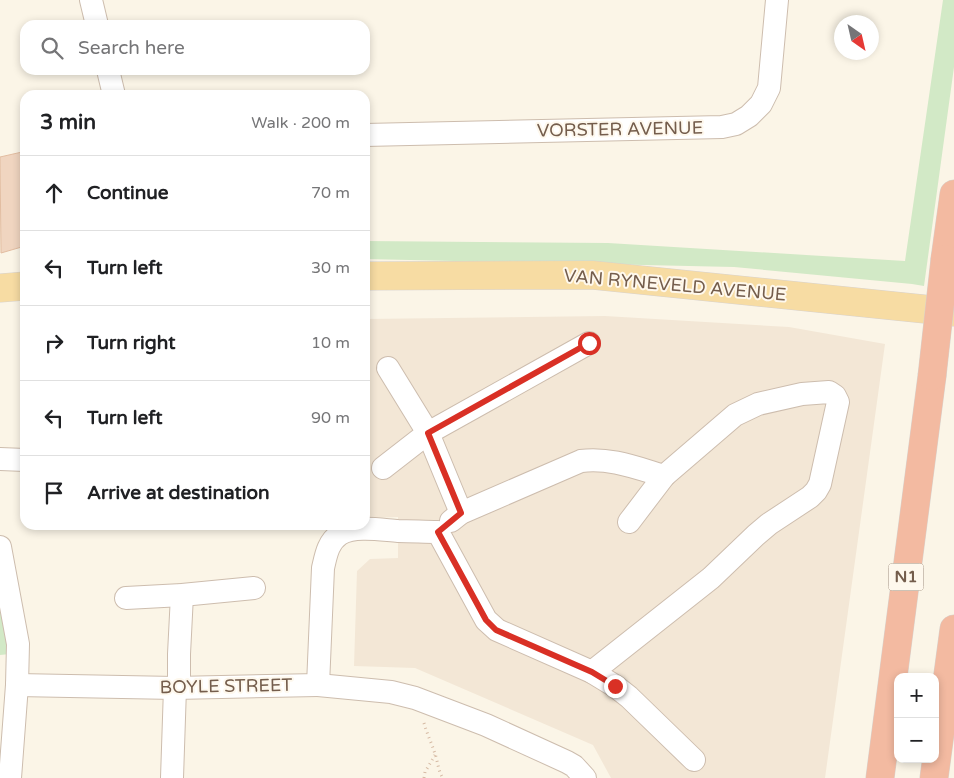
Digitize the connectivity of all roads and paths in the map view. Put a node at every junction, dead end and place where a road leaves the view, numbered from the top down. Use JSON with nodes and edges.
{"nodes":[{"id":1,"x":91,"y":0,"type":"edge"},
{"id":2,"x":777,"y":0,"type":"edge"},
{"id":3,"x":96,"y":20,"type":"edge"},
{"id":4,"x":109,"y":75,"type":"edge"},
{"id":5,"x":113,"y":90,"type":"edge"},
{"id":6,"x":370,"y":135,"type":"edge"},
{"id":7,"x":954,"y":194,"type":"edge"},
{"id":8,"x":0,"y":270,"type":"edge"},
{"id":9,"x":20,"y":270,"type":"edge"},
{"id":10,"x":370,"y":276,"type":"edge"},
{"id":11,"x":20,"y":286,"type":"edge"},
{"id":12,"x":0,"y":288,"type":"edge"},
{"id":13,"x":370,"y":290,"type":"edge"},
{"id":14,"x":20,"y":299,"type":"edge"},
{"id":15,"x":0,"y":301,"type":"edge"},
{"id":16,"x":954,"y":312,"type":"edge"},
{"id":17,"x":954,"y":324,"type":"edge"},
{"id":18,"x":589,"y":343,"type":"dead end"},
{"id":19,"x":388,"y":368,"type":"dead end"},
{"id":20,"x":428,"y":433,"type":"junction"},
{"id":21,"x":0,"y":459,"type":"edge"},
{"id":22,"x":20,"y":460,"type":"edge"},
{"id":23,"x":382,"y":468,"type":"dead end"},
{"id":24,"x":664,"y":476,"type":"junction"},
{"id":25,"x":461,"y":513,"type":"junction"},
{"id":26,"x":629,"y":522,"type":"dead end"},
{"id":27,"x":370,"y":529,"type":"edge"},
{"id":28,"x":351,"y":530,"type":"edge"},
{"id":29,"x":438,"y":532,"type":"junction"},
{"id":30,"x":0,"y":547,"type":"edge"},
{"id":31,"x":254,"y":588,"type":"dead end"},
{"id":32,"x":182,"y":595,"type":"junction"},
{"id":33,"x":126,"y":598,"type":"dead end"},
{"id":34,"x":954,"y":629,"type":"edge"},
{"id":35,"x":592,"y":672,"type":"junction"},
{"id":36,"x":17,"y":685,"type":"junction"},
{"id":37,"x":318,"y":685,"type":"junction"},
{"id":38,"x":177,"y":687,"type":"junction"},
{"id":39,"x":418,"y":719,"type":"dead end"},
{"id":40,"x":435,"y":755,"type":"junction"},
{"id":41,"x":694,"y":760,"type":"dead end"},
{"id":42,"x":10,"y":778,"type":"edge"},
{"id":43,"x":172,"y":778,"type":"edge"},
{"id":44,"x":424,"y":778,"type":"edge"},
{"id":45,"x":443,"y":778,"type":"edge"},
{"id":46,"x":585,"y":778,"type":"edge"},
{"id":47,"x":880,"y":778,"type":"edge"},
{"id":48,"x":934,"y":778,"type":"edge"}],
"edges":[{"from":1,"to":3,"type":"street"},
{"from":2,"to":6,"type":"street","name":"VORSTER AVENUE"},
{"from":4,"to":5,"type":"street"},
{"from":7,"to":47,"type":"highway","number":"N1","bridge":true},
{"from":8,"to":9,"type":"main road"},
{"from":10,"to":16,"type":"main road","name":"VAN RYNEVELD AVENUE"},
{"from":11,"to":12,"type":"main road"},
{"from":13,"to":17,"type":"main road","name":"VAN RYNEVELD AVENUE"},
{"from":14,"to":15,"type":"main road"},
{"from":18,"to":20,"type":"street"},
{"from":19,"to":20,"type":"street"},
{"from":20,"to":23,"type":"street"},
{"from":20,"to":25,"type":"street"},
{"from":21,"to":22,"type":"street"},
{"from":24,"to":25,"type":"street"},
{"from":24,"to":26,"type":"street"},
{"from":24,"to":35,"type":"street"},
{"from":25,"to":29,"type":"street"},
{"from":27,"to":29,"type":"street","name":"BOYLE STREET"},
{"from":28,"to":37,"type":"street","name":"BOYLE STREET"},
{"from":29,"to":35,"type":"street"},
{"from":30,"to":36,"type":"street"},
{"from":31,"to":32,"type":"street"},
{"from":32,"to":33,"type":"street"},
{"from":32,"to":38,"type":"street"},
{"from":34,"to":48,"type":"highway"},
{"from":35,"to":41,"type":"street"},
{"from":36,"to":38,"type":"street","name":"BOYLE STREET"},
{"from":36,"to":42,"type":"street"},
{"from":37,"to":38,"type":"street","name":"BOYLE STREET"},
{"from":37,"to":46,"type":"street"},
{"from":38,"to":43,"type":"street"},
{"from":39,"to":40,"type":"path"},
{"from":40,"to":44,"type":"path"},
{"from":40,"to":45,"type":"path"}]}
